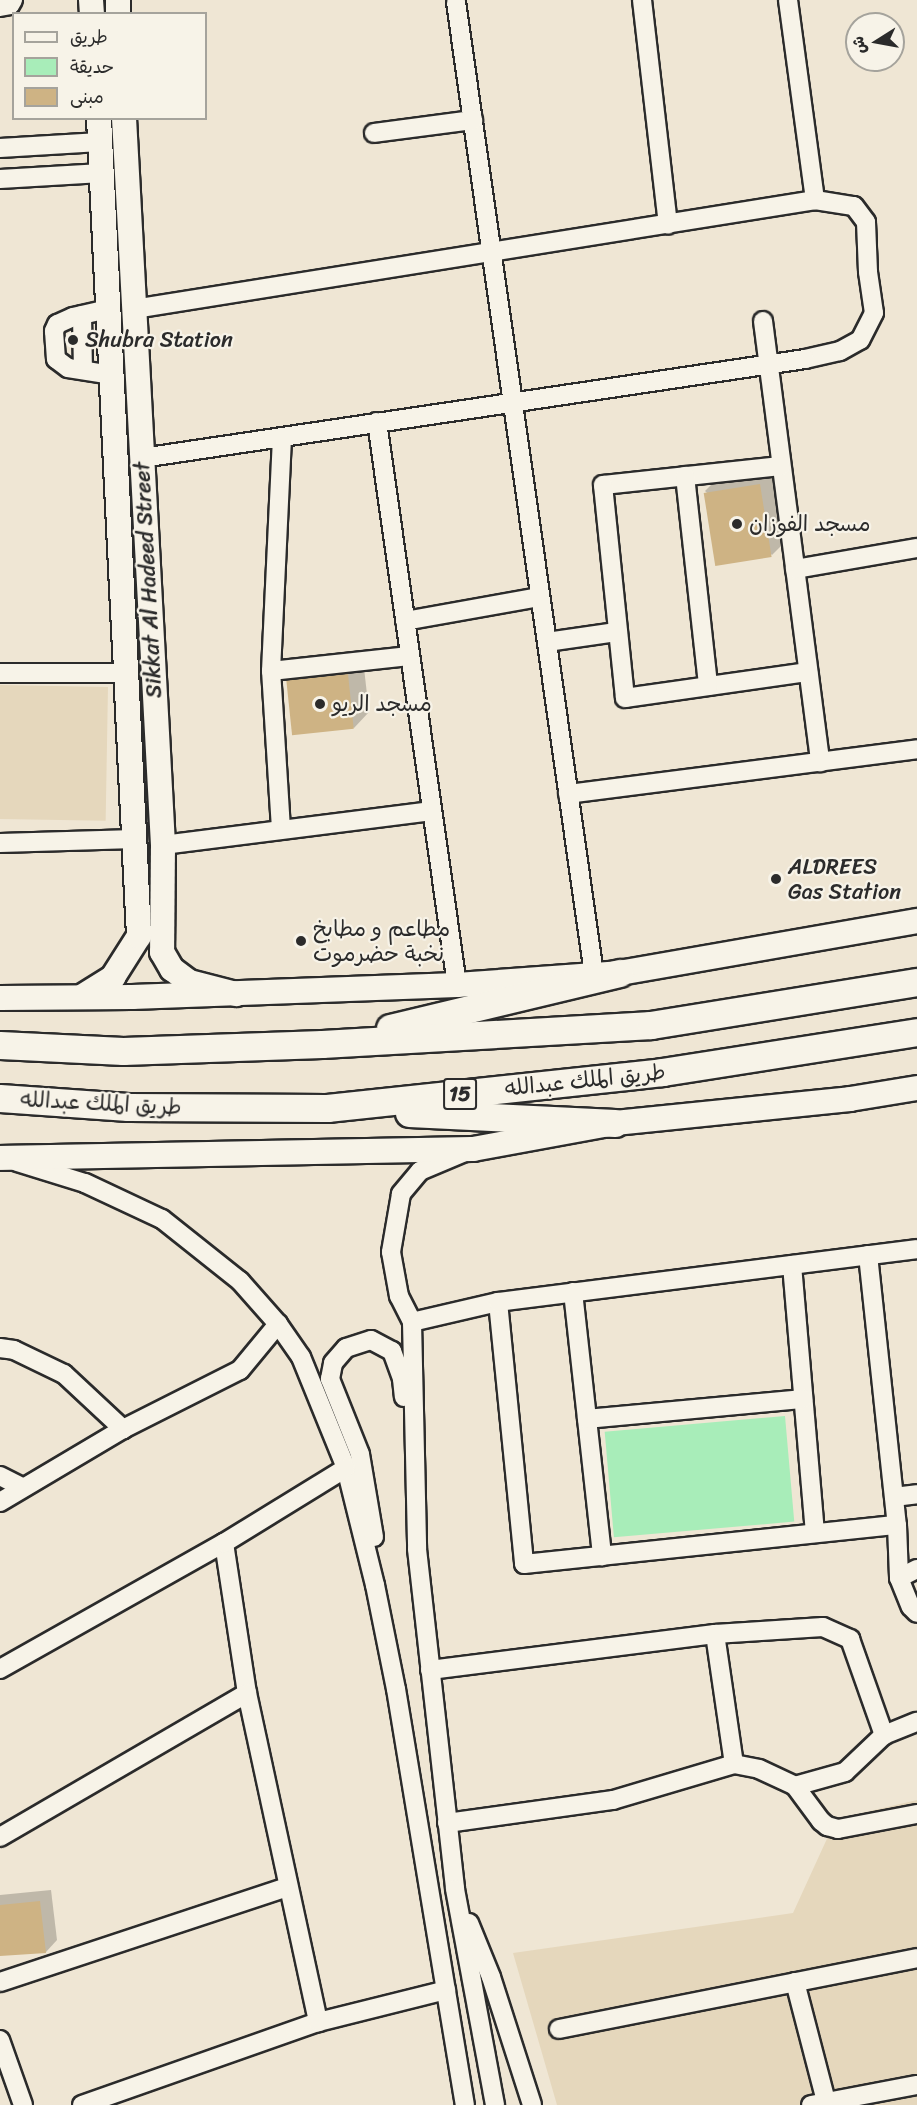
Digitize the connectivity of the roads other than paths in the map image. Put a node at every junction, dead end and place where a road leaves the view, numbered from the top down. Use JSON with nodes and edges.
{"nodes":[{"id":1,"x":13,"y":0,"type":"edge"},
{"id":2,"x":642,"y":0,"type":"edge"},
{"id":3,"x":788,"y":0,"type":"edge"},
{"id":4,"x":456,"y":2,"type":"dead end"},
{"id":5,"x":0,"y":7,"type":"edge"},
{"id":6,"x":124,"y":120,"type":"edge"},
{"id":7,"x":473,"y":120,"type":"junction"},
{"id":8,"x":100,"y":130,"type":"edge"},
{"id":9,"x":374,"y":133,"type":"dead end"},
{"id":10,"x":0,"y":148,"type":"edge"},
{"id":11,"x":102,"y":173,"type":"junction"},
{"id":12,"x":0,"y":179,"type":"edge"},
{"id":13,"x":815,"y":200,"type":"junction"},
{"id":14,"x":668,"y":224,"type":"junction"},
{"id":15,"x":492,"y":252,"type":"junction"},
{"id":16,"x":108,"y":309,"type":"junction"},
{"id":17,"x":134,"y":309,"type":"junction"},
{"id":18,"x":82,"y":315,"type":"junction"},
{"id":19,"x":763,"y":321,"type":"dead end"},
{"id":20,"x":768,"y":363,"type":"junction"},
{"id":21,"x":82,"y":370,"type":"junction"},
{"id":22,"x":112,"y":375,"type":"junction"},
{"id":23,"x":513,"y":402,"type":"junction"},
{"id":24,"x":376,"y":422,"type":"junction"},
{"id":25,"x":282,"y":437,"type":"junction"},
{"id":26,"x":142,"y":458,"type":"junction"},
{"id":27,"x":781,"y":466,"type":"junction"},
{"id":28,"x":685,"y":476,"type":"junction"},
{"id":29,"x":917,"y":548,"type":"edge"},
{"id":30,"x":795,"y":569,"type":"junction"},
{"id":31,"x":540,"y":597,"type":"junction"},
{"id":32,"x":405,"y":621,"type":"junction"},
{"id":33,"x":616,"y":632,"type":"junction"},
{"id":34,"x":547,"y":642,"type":"junction"},
{"id":35,"x":409,"y":656,"type":"junction"},
{"id":36,"x":271,"y":671,"type":"junction"},
{"id":37,"x":808,"y":672,"type":"junction"},
{"id":38,"x":0,"y":673,"type":"edge"},
{"id":39,"x":127,"y":674,"type":"junction"},
{"id":40,"x":708,"y":686,"type":"junction"},
{"id":41,"x":917,"y":750,"type":"edge"},
{"id":42,"x":820,"y":762,"type":"junction"},
{"id":43,"x":568,"y":794,"type":"junction"},
{"id":44,"x":432,"y":811,"type":"junction"},
{"id":45,"x":281,"y":829,"type":"junction"},
{"id":46,"x":135,"y":839,"type":"junction"},
{"id":47,"x":0,"y":843,"type":"edge"},
{"id":48,"x":163,"y":845,"type":"junction"},
{"id":49,"x":917,"y":921,"type":"edge"},
{"id":50,"x":150,"y":935,"type":"junction"},
{"id":51,"x":606,"y":973,"type":"junction"},
{"id":52,"x":917,"y":982,"type":"edge"},
{"id":53,"x":457,"y":985,"type":"junction"},
{"id":54,"x":236,"y":994,"type":"junction"},
{"id":55,"x":83,"y":996,"type":"junction"},
{"id":56,"x":0,"y":998,"type":"edge"},
{"id":57,"x":917,"y":1032,"type":"edge"},
{"id":58,"x":0,"y":1034,"type":"edge"},
{"id":59,"x":322,"y":1044,"type":"junction"},
{"id":60,"x":0,"y":1045,"type":"edge"},
{"id":61,"x":123,"y":1051,"type":"junction"},
{"id":62,"x":917,"y":1088,"type":"edge"},
{"id":63,"x":0,"y":1098,"type":"edge"},
{"id":64,"x":128,"y":1107,"type":"junction"},
{"id":65,"x":327,"y":1108,"type":"junction"},
{"id":66,"x":0,"y":1114,"type":"edge"},
{"id":67,"x":615,"y":1123,"type":"junction"},
{"id":68,"x":473,"y":1149,"type":"junction"},
{"id":69,"x":0,"y":1158,"type":"edge"},
{"id":70,"x":917,"y":1249,"type":"edge"},
{"id":71,"x":868,"y":1255,"type":"junction"},
{"id":72,"x":792,"y":1265,"type":"junction"},
{"id":73,"x":573,"y":1292,"type":"junction"},
{"id":74,"x":498,"y":1302,"type":"junction"},
{"id":75,"x":412,"y":1322,"type":"junction"},
{"id":76,"x":278,"y":1323,"type":"junction"},
{"id":77,"x":0,"y":1348,"type":"edge"},
{"id":78,"x":804,"y":1399,"type":"junction"},
{"id":79,"x":587,"y":1419,"type":"junction"},
{"id":80,"x":123,"y":1430,"type":"junction"},
{"id":81,"x":346,"y":1468,"type":"junction"},
{"id":82,"x":0,"y":1476,"type":"edge"},
{"id":83,"x":22,"y":1487,"type":"junction"},
{"id":84,"x":917,"y":1494,"type":"edge"},
{"id":85,"x":894,"y":1497,"type":"junction"},
{"id":86,"x":0,"y":1502,"type":"edge"},
{"id":87,"x":897,"y":1525,"type":"junction"},
{"id":88,"x":815,"y":1533,"type":"junction"},
{"id":89,"x":224,"y":1543,"type":"junction"},
{"id":90,"x":417,"y":1549,"type":"junction"},
{"id":91,"x":602,"y":1556,"type":"junction"},
{"id":92,"x":917,"y":1569,"type":"edge"},
{"id":93,"x":899,"y":1578,"type":"junction"},
{"id":94,"x":917,"y":1613,"type":"edge"},
{"id":95,"x":382,"y":1620,"type":"junction"},
{"id":96,"x":714,"y":1634,"type":"junction"},
{"id":97,"x":0,"y":1669,"type":"edge"},
{"id":98,"x":430,"y":1670,"type":"junction"},
{"id":99,"x":247,"y":1694,"type":"junction"},
{"id":100,"x":917,"y":1722,"type":"edge"},
{"id":101,"x":884,"y":1735,"type":"junction"},
{"id":102,"x":734,"y":1764,"type":"junction"},
{"id":103,"x":795,"y":1786,"type":"junction"},
{"id":104,"x":917,"y":1814,"type":"edge"},
{"id":105,"x":447,"y":1823,"type":"junction"},
{"id":106,"x":0,"y":1837,"type":"edge"},
{"id":107,"x":287,"y":1887,"type":"junction"},
{"id":108,"x":454,"y":1889,"type":"junction"},
{"id":109,"x":917,"y":1958,"type":"edge"},
{"id":110,"x":0,"y":1982,"type":"edge"},
{"id":111,"x":795,"y":1982,"type":"junction"},
{"id":112,"x":446,"y":1990,"type":"junction"},
{"id":113,"x":318,"y":2022,"type":"junction"},
{"id":114,"x":559,"y":2029,"type":"dead end"},
{"id":115,"x":0,"y":2040,"type":"edge"},
{"id":116,"x":917,"y":2085,"type":"edge"},
{"id":117,"x":821,"y":2104,"type":"edge"},
{"id":118,"x":23,"y":2105,"type":"edge"},
{"id":119,"x":82,"y":2105,"type":"edge"},
{"id":120,"x":465,"y":2105,"type":"edge"},
{"id":121,"x":495,"y":2105,"type":"edge"},
{"id":122,"x":532,"y":2105,"type":"edge"}],
"edges":[{"from":1,"to":5,"type":"street"},
{"from":2,"to":14,"type":"street"},
{"from":3,"to":13,"type":"street"},
{"from":4,"to":7,"type":"street"},
{"from":6,"to":17,"type":"main road","name":"Sikkat Al Hadeed Street"},
{"from":7,"to":9,"type":"street"},
{"from":7,"to":15,"type":"street"},
{"from":8,"to":10,"type":"street"},
{"from":8,"to":11,"type":"main road","name":"Sikkat Al Hadeed Street"},
{"from":11,"to":12,"type":"street"},
{"from":11,"to":16,"type":"main road","name":"Sikkat Al Hadeed Street"},
{"from":13,"to":14,"type":"street"},
{"from":13,"to":20,"type":"street"},
{"from":14,"to":15,"type":"street"},
{"from":15,"to":17,"type":"street"},
{"from":15,"to":23,"type":"street"},
{"from":16,"to":18,"type":"street"},
{"from":16,"to":22,"type":"main road","name":"Sikkat Al Hadeed Street"},
{"from":17,"to":26,"type":"main road","name":"Sikkat Al Hadeed Street"},
{"from":18,"to":21,"type":"street"},
{"from":18,"to":21,"type":"street"},
{"from":19,"to":20,"type":"street"},
{"from":20,"to":23,"type":"street"},
{"from":20,"to":27,"type":"street"},
{"from":21,"to":22,"type":"street"},
{"from":22,"to":39,"type":"main road","name":"Sikkat Al Hadeed Street"},
{"from":23,"to":24,"type":"street"},
{"from":23,"to":31,"type":"street"},
{"from":24,"to":25,"type":"street"},
{"from":24,"to":32,"type":"street"},
{"from":25,"to":26,"type":"street"},
{"from":25,"to":36,"type":"street"},
{"from":26,"to":48,"type":"main road","name":"Sikkat Al Hadeed Street"},
{"from":27,"to":28,"type":"street"},
{"from":27,"to":30,"type":"street"},
{"from":28,"to":33,"type":"street"},
{"from":28,"to":40,"type":"street"},
{"from":29,"to":30,"type":"street"},
{"from":30,"to":37,"type":"street"},
{"from":31,"to":32,"type":"street"},
{"from":31,"to":34,"type":"street"},
{"from":32,"to":35,"type":"street"},
{"from":33,"to":34,"type":"street"},
{"from":33,"to":40,"type":"street"},
{"from":34,"to":43,"type":"street"},
{"from":35,"to":36,"type":"street"},
{"from":35,"to":44,"type":"street"},
{"from":36,"to":45,"type":"street"},
{"from":37,"to":40,"type":"street"},
{"from":37,"to":42,"type":"street"},
{"from":38,"to":39,"type":"street"},
{"from":39,"to":46,"type":"main road","name":"Sikkat Al Hadeed Street"},
{"from":41,"to":42,"type":"street"},
{"from":42,"to":43,"type":"street"},
{"from":43,"to":51,"type":"street"},
{"from":44,"to":45,"type":"street"},
{"from":44,"to":53,"type":"street"},
{"from":45,"to":48,"type":"street"},
{"from":46,"to":47,"type":"street"},
{"from":46,"to":50,"type":"main road","name":"Sikkat Al Hadeed Street"},
{"from":48,"to":50,"type":"main road","name":"Sikkat Al Hadeed Street"},
{"from":49,"to":51,"type":"main road"},
{"from":50,"to":54,"type":"main road","name":"Sikkat Al Hadeed Street"},
{"from":50,"to":55,"type":"main road"},
{"from":51,"to":53,"type":"main road"},
{"from":51,"to":59,"type":"highway"},
{"from":52,"to":59,"type":"highway"},
{"from":53,"to":54,"type":"main road"},
{"from":54,"to":55,"type":"main road"},
{"from":55,"to":56,"type":"main road"},
{"from":57,"to":65,"type":"highway","name":"طريق الملك عبدالله","number":"15"},
{"from":58,"to":61,"type":"highway"},
{"from":59,"to":61,"type":"highway"},
{"from":60,"to":61,"type":"highway"},
{"from":62,"to":67,"type":"main road"},
{"from":63,"to":64,"type":"highway","name":"طريق الملك عبدالله","number":"15"},
{"from":64,"to":65,"type":"highway","name":"طريق الملك عبدالله","number":"15"},
{"from":64,"to":66,"type":"highway"},
{"from":65,"to":67,"type":"highway"},
{"from":67,"to":68,"type":"main road"},
{"from":68,"to":69,"type":"main road"},
{"from":68,"to":75,"type":"street"},
{"from":69,"to":76,"type":"street"},
{"from":70,"to":71,"type":"street"},
{"from":71,"to":72,"type":"street"},
{"from":71,"to":85,"type":"street"},
{"from":72,"to":73,"type":"street"},
{"from":72,"to":78,"type":"street"},
{"from":73,"to":74,"type":"street"},
{"from":73,"to":79,"type":"street"},
{"from":74,"to":75,"type":"street"},
{"from":74,"to":91,"type":"street"},
{"from":75,"to":90,"type":"street"},
{"from":76,"to":80,"type":"street"},
{"from":76,"to":81,"type":"street"},
{"from":77,"to":80,"type":"street"},
{"from":78,"to":79,"type":"street"},
{"from":78,"to":88,"type":"street"},
{"from":79,"to":91,"type":"street"},
{"from":80,"to":83,"type":"street"},
{"from":81,"to":89,"type":"street"},
{"from":81,"to":95,"type":"street"},
{"from":82,"to":83,"type":"street"},
{"from":83,"to":86,"type":"street"},
{"from":84,"to":85,"type":"street"},
{"from":85,"to":87,"type":"street"},
{"from":87,"to":88,"type":"street"},
{"from":87,"to":93,"type":"street"},
{"from":88,"to":91,"type":"street"},
{"from":89,"to":97,"type":"street"},
{"from":89,"to":99,"type":"street"},
{"from":90,"to":95,"type":"street"},
{"from":90,"to":98,"type":"street"},
{"from":92,"to":93,"type":"street"},
{"from":93,"to":94,"type":"street"},
{"from":95,"to":112,"type":"street"},
{"from":96,"to":98,"type":"street"},
{"from":96,"to":101,"type":"street"},
{"from":96,"to":102,"type":"street"},
{"from":98,"to":105,"type":"street"},
{"from":99,"to":106,"type":"street"},
{"from":99,"to":107,"type":"street"},
{"from":100,"to":101,"type":"street"},
{"from":101,"to":103,"type":"street"},
{"from":102,"to":103,"type":"street"},
{"from":102,"to":105,"type":"street"},
{"from":103,"to":104,"type":"street"},
{"from":105,"to":108,"type":"street"},
{"from":107,"to":110,"type":"street"},
{"from":107,"to":113,"type":"street"},
{"from":108,"to":121,"type":"street"},
{"from":108,"to":122,"type":"street"},
{"from":109,"to":111,"type":"street"},
{"from":111,"to":114,"type":"street"},
{"from":111,"to":117,"type":"street"},
{"from":112,"to":113,"type":"street"},
{"from":112,"to":120,"type":"street"},
{"from":113,"to":119,"type":"street"},
{"from":115,"to":118,"type":"street"},
{"from":116,"to":117,"type":"street"}]}
